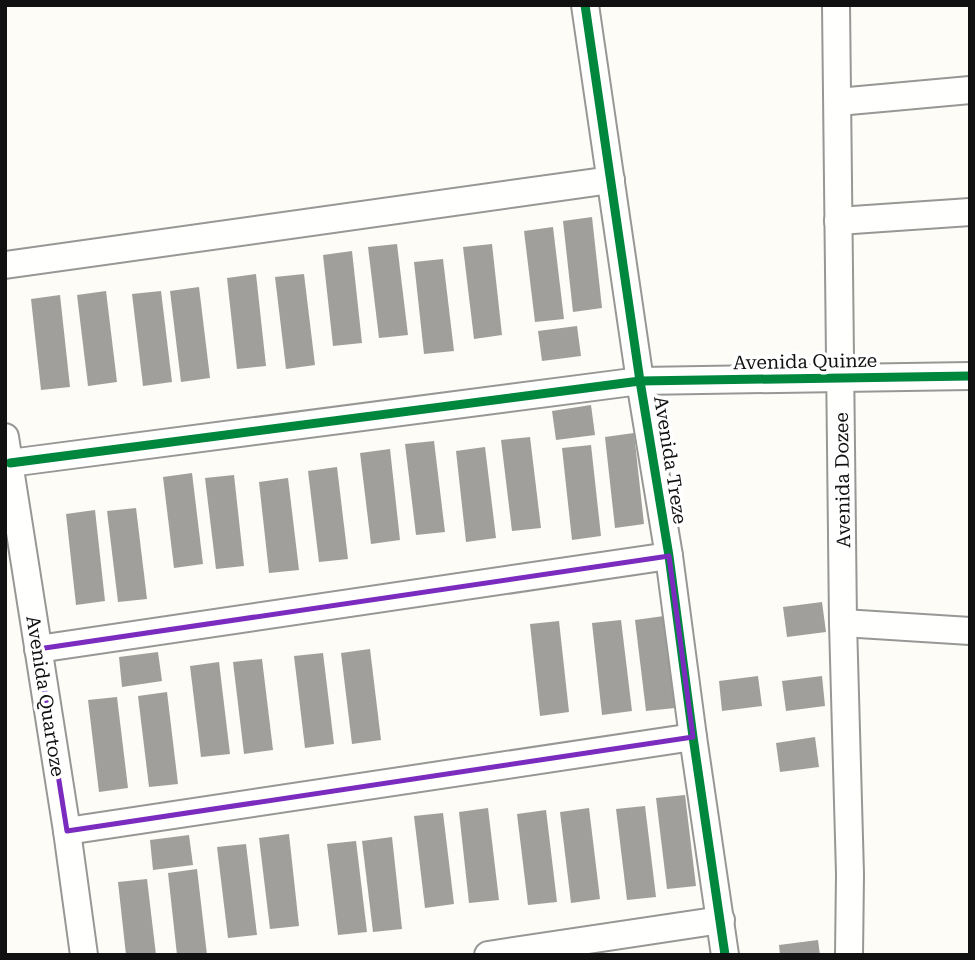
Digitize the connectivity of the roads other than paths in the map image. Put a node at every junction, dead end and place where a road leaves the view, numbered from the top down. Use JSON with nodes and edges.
{"nodes":[{"id":1,"x":585,"y":5,"type":"edge"},
{"id":2,"x":836,"y":5,"type":"edge"},
{"id":3,"x":970,"y":90,"type":"edge"},
{"id":4,"x":838,"y":102,"type":"junction"},
{"id":5,"x":611,"y":180,"type":"junction"},
{"id":6,"x":970,"y":212,"type":"edge"},
{"id":7,"x":838,"y":222,"type":"junction"},
{"id":8,"x":5,"y":265,"type":"edge"},
{"id":9,"x":970,"y":376,"type":"edge"},
{"id":10,"x":841,"y":378,"type":"junction"},
{"id":11,"x":640,"y":381,"type":"junction"},
{"id":12,"x":5,"y":436,"type":"edge"},
{"id":13,"x":10,"y":463,"type":"junction"},
{"id":14,"x":669,"y":556,"type":"junction"},
{"id":15,"x":844,"y":623,"type":"junction"},
{"id":16,"x":970,"y":631,"type":"edge"},
{"id":17,"x":38,"y":649,"type":"junction"},
{"id":18,"x":693,"y":737,"type":"junction"},
{"id":19,"x":67,"y":831,"type":"junction"},
{"id":20,"x":721,"y":920,"type":"junction"},
{"id":21,"x":84,"y":955,"type":"edge"},
{"id":22,"x":488,"y":955,"type":"edge"},
{"id":23,"x":725,"y":955,"type":"edge"},
{"id":24,"x":849,"y":955,"type":"edge"}],
"edges":[{"from":1,"to":5,"type":"street","name":"Avenida Treze"},
{"from":2,"to":4,"type":"street","name":"Avenida Dozee"},
{"from":3,"to":4,"type":"street"},
{"from":4,"to":7,"type":"street","name":"Avenida Dozee"},
{"from":5,"to":8,"type":"street"},
{"from":5,"to":11,"type":"street","name":"Avenida Treze"},
{"from":6,"to":7,"type":"street"},
{"from":7,"to":10,"type":"street","name":"Avenida Dozee"},
{"from":9,"to":10,"type":"street","name":"Avenida Quinze"},
{"from":10,"to":11,"type":"street","name":"Avenida Quinze"},
{"from":10,"to":15,"type":"street","name":"Avenida Dozee"},
{"from":11,"to":13,"type":"street","name":"Avenida Quinze"},
{"from":11,"to":14,"type":"street","name":"Avenida Treze"},
{"from":12,"to":13,"type":"street","name":"Avenida Quartoze"},
{"from":13,"to":17,"type":"street","name":"Avenida Quartoze"},
{"from":14,"to":17,"type":"street"},
{"from":14,"to":18,"type":"street","name":"Avenida Treze"},
{"from":15,"to":16,"type":"street"},
{"from":15,"to":24,"type":"street","name":"Avenida Dozee"},
{"from":17,"to":19,"type":"street","name":"Avenida Quartoze"},
{"from":18,"to":19,"type":"street"},
{"from":18,"to":20,"type":"street","name":"Avenida Treze"},
{"from":19,"to":21,"type":"street","name":"Avenida Quartoze"},
{"from":20,"to":22,"type":"street"},
{"from":20,"to":23,"type":"street","name":"Avenida Treze"}]}
